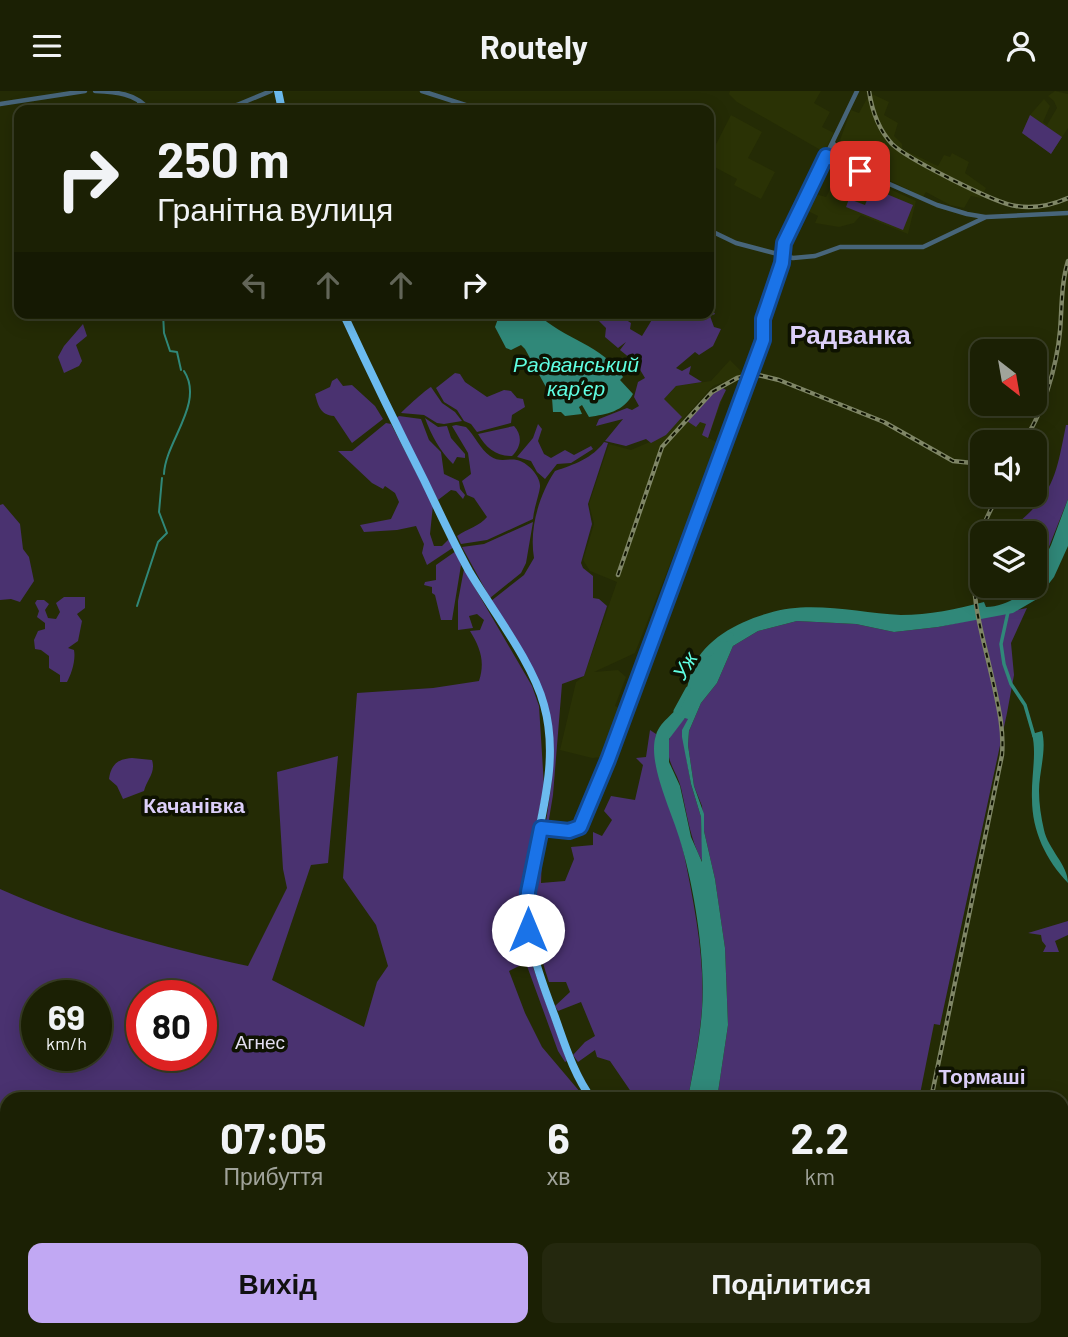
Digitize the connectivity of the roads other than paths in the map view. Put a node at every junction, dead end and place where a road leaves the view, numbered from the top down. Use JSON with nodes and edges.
{"nodes":[{"id":1,"x":85,"y":91,"type":"edge"},
{"id":2,"x":95,"y":91,"type":"edge"},
{"id":3,"x":271,"y":91,"type":"edge"},
{"id":4,"x":422,"y":91,"type":"edge"},
{"id":5,"x":857,"y":91,"type":"edge"},
{"id":6,"x":0,"y":104,"type":"edge"},
{"id":7,"x":145,"y":105,"type":"edge"},
{"id":8,"x":237,"y":105,"type":"edge"},
{"id":9,"x":468,"y":105,"type":"edge"},
{"id":10,"x":834,"y":139,"type":"junction"},
{"id":11,"x":826,"y":156,"type":"junction"},
{"id":12,"x":840,"y":162,"type":"junction"},
{"id":13,"x":1068,"y":212,"type":"edge"},
{"id":14,"x":986,"y":217,"type":"junction"},
{"id":15,"x":714,"y":232,"type":"edge"},
{"id":16,"x":782,"y":256,"type":"junction"},
{"id":17,"x":346,"y":319,"type":"edge"},
{"id":18,"x":541,"y":828,"type":"junction"},
{"id":19,"x":589,"y":1092,"type":"edge"}],
"edges":[{"from":1,"to":6,"type":"street"},
{"from":2,"to":7,"type":"street"},
{"from":3,"to":8,"type":"street"},
{"from":4,"to":9,"type":"street"},
{"from":5,"to":10,"type":"street"},
{"from":10,"to":11,"type":"street"},
{"from":10,"to":12,"type":"street"},
{"from":11,"to":12,"type":"street"},
{"from":11,"to":16,"type":"street"},
{"from":12,"to":14,"type":"street"},
{"from":13,"to":14,"type":"street"},
{"from":14,"to":16,"type":"street"},
{"from":15,"to":16,"type":"street"},
{"from":16,"to":18,"type":"street"},
{"from":17,"to":18,"type":"highway"},
{"from":18,"to":19,"type":"highway"}]}
